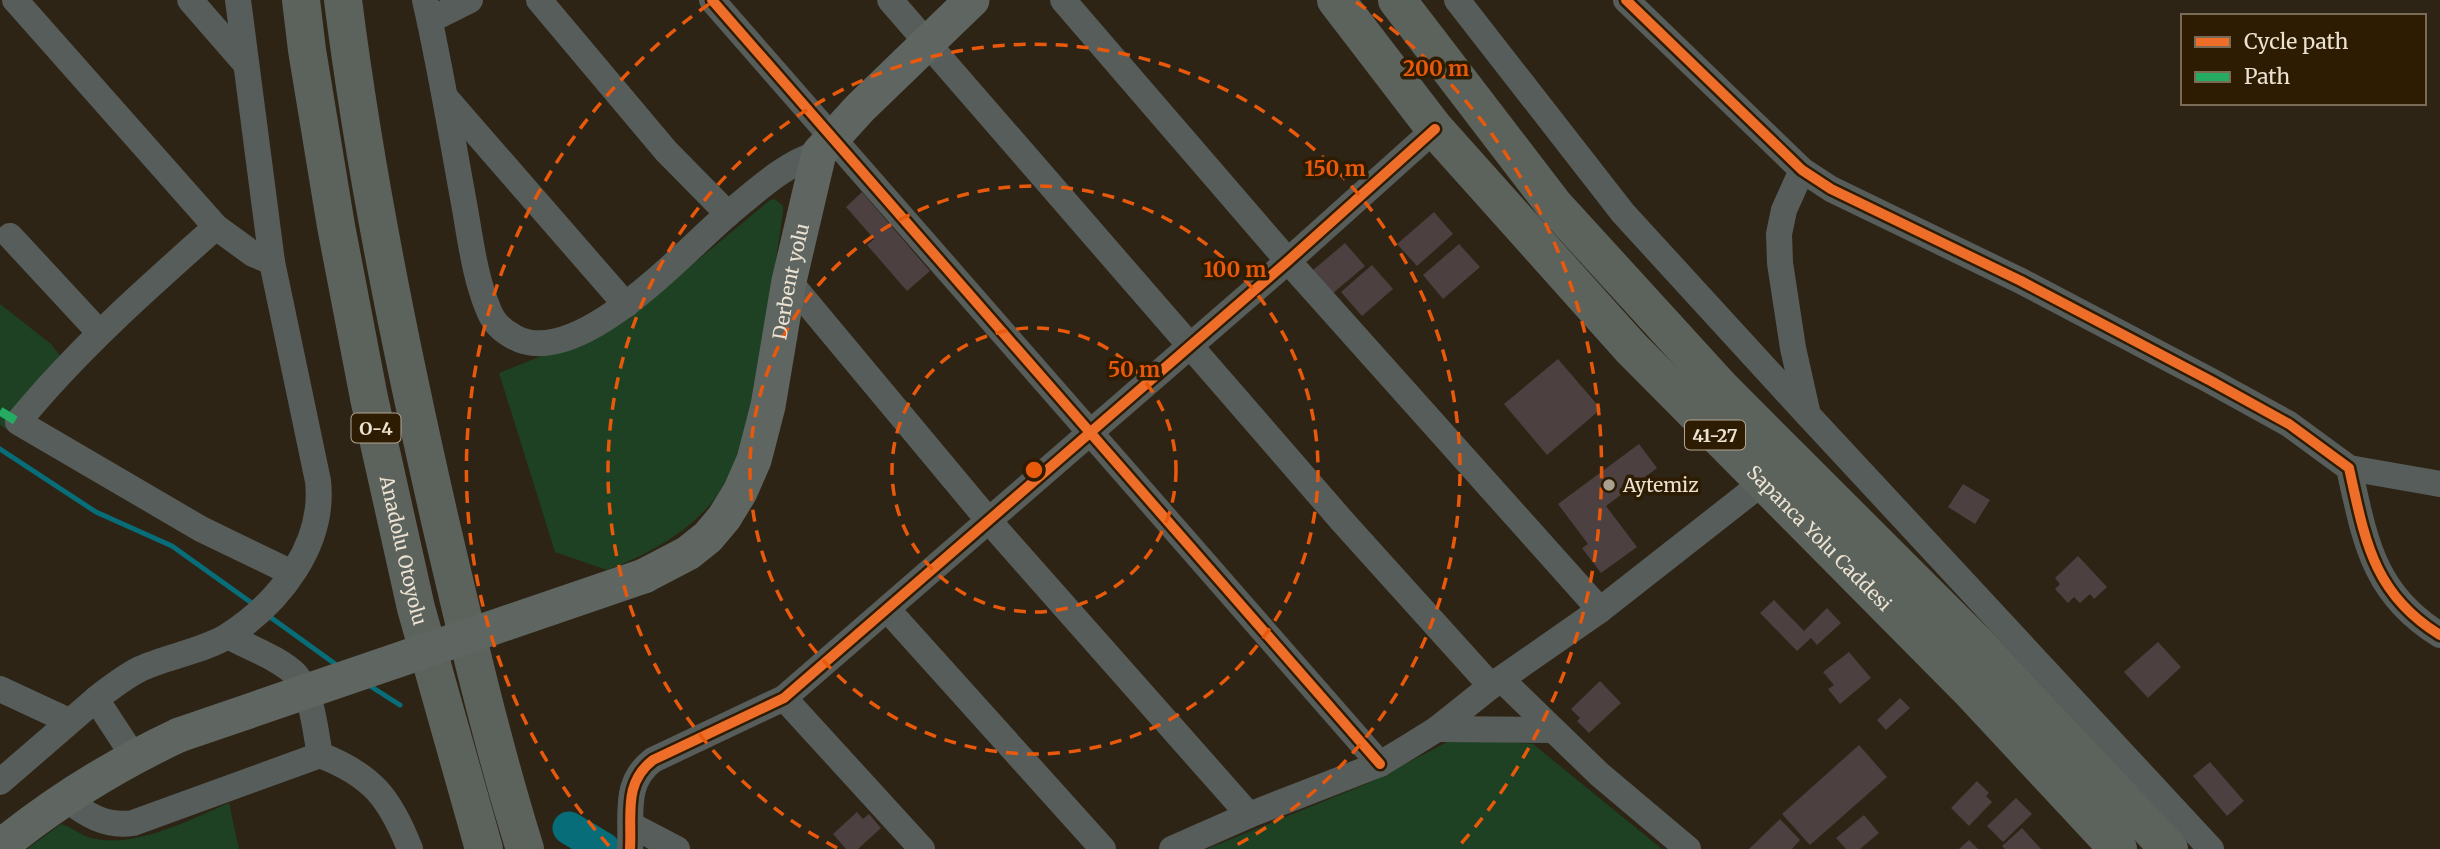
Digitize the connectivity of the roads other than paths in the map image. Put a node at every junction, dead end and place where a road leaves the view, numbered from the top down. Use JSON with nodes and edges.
{"nodes":[{"id":1,"x":15,"y":0,"type":"edge"},
{"id":2,"x":190,"y":0,"type":"edge"},
{"id":3,"x":238,"y":0,"type":"edge"},
{"id":4,"x":301,"y":0,"type":"edge"},
{"id":5,"x":343,"y":0,"type":"edge"},
{"id":6,"x":470,"y":0,"type":"edge"},
{"id":7,"x":539,"y":0,"type":"edge"},
{"id":8,"x":712,"y":0,"type":"edge"},
{"id":9,"x":890,"y":0,"type":"edge"},
{"id":10,"x":972,"y":0,"type":"edge"},
{"id":11,"x":1063,"y":0,"type":"edge"},
{"id":12,"x":1336,"y":0,"type":"edge"},
{"id":13,"x":1396,"y":0,"type":"edge"},
{"id":14,"x":1457,"y":0,"type":"edge"},
{"id":15,"x":1626,"y":0,"type":"edge"},
{"id":16,"x":427,"y":10,"type":"edge"},
{"id":17,"x":927,"y":43,"type":"junction"},
{"id":18,"x":244,"y":62,"type":"junction"},
{"id":19,"x":445,"y":97,"type":"junction"},
{"id":20,"x":1435,"y":129,"type":"junction"},
{"id":21,"x":826,"y":146,"type":"junction"},
{"id":22,"x":1802,"y":170,"type":"junction"},
{"id":23,"x":728,"y":214,"type":"junction"},
{"id":24,"x":215,"y":227,"type":"junction"},
{"id":25,"x":10,"y":236,"type":"dead end"},
{"id":26,"x":1289,"y":261,"type":"junction"},
{"id":27,"x":272,"y":262,"type":"junction"},
{"id":28,"x":789,"y":281,"type":"junction"},
{"id":29,"x":626,"y":304,"type":"junction"},
{"id":30,"x":99,"y":332,"type":"junction"},
{"id":31,"x":1189,"y":346,"type":"junction"},
{"id":32,"x":1808,"y":415,"type":"junction"},
{"id":33,"x":1089,"y":433,"type":"junction"},
{"id":34,"x":2349,"y":468,"type":"junction"},
{"id":35,"x":1762,"y":483,"type":"junction"},
{"id":36,"x":2440,"y":484,"type":"edge"},
{"id":37,"x":989,"y":520,"type":"junction"},
{"id":38,"x":284,"y":584,"type":"junction"},
{"id":39,"x":887,"y":609,"type":"junction"},
{"id":40,"x":1600,"y":610,"type":"junction"},
{"id":41,"x":2440,"y":635,"type":"edge"},
{"id":42,"x":228,"y":636,"type":"junction"},
{"id":43,"x":1496,"y":683,"type":"junction"},
{"id":44,"x":0,"y":689,"type":"edge"},
{"id":45,"x":784,"y":698,"type":"junction"},
{"id":46,"x":96,"y":699,"type":"junction"},
{"id":47,"x":69,"y":721,"type":"junction"},
{"id":48,"x":1437,"y":729,"type":"junction"},
{"id":49,"x":1553,"y":730,"type":"junction"},
{"id":50,"x":320,"y":754,"type":"junction"},
{"id":51,"x":134,"y":757,"type":"junction"},
{"id":52,"x":1380,"y":764,"type":"junction"},
{"id":53,"x":0,"y":782,"type":"edge"},
{"id":54,"x":65,"y":798,"type":"junction"},
{"id":55,"x":1249,"y":815,"type":"junction"},
{"id":56,"x":630,"y":837,"type":"edge"},
{"id":57,"x":0,"y":847,"type":"edge"},
{"id":58,"x":410,"y":849,"type":"edge"},
{"id":59,"x":484,"y":849,"type":"edge"},
{"id":60,"x":525,"y":849,"type":"edge"},
{"id":61,"x":677,"y":849,"type":"edge"},
{"id":62,"x":922,"y":849,"type":"edge"},
{"id":63,"x":1103,"y":849,"type":"edge"},
{"id":64,"x":1172,"y":849,"type":"edge"},
{"id":65,"x":1688,"y":849,"type":"edge"},
{"id":66,"x":2118,"y":849,"type":"edge"},
{"id":67,"x":2168,"y":849,"type":"edge"},
{"id":68,"x":2211,"y":849,"type":"edge"}],
"edges":[{"from":1,"to":24,"type":"street"},
{"from":2,"to":18,"type":"street"},
{"from":3,"to":18,"type":"street"},
{"from":4,"to":59,"type":"highway","name":"Anadolu Otoyolu","number":"O-4"},
{"from":5,"to":60,"type":"highway","number":"O-4"},
{"from":6,"to":16,"type":"street"},
{"from":7,"to":23,"type":"street"},
{"from":8,"to":21,"type":"street"},
{"from":9,"to":17,"type":"street"},
{"from":10,"to":17,"type":"main road","name":"Derbent yolu"},
{"from":11,"to":26,"type":"street"},
{"from":12,"to":20,"type":"highway","name":"Sapanca Yolu Caddesi","number":"41-27"},
{"from":13,"to":67,"type":"highway","name":"Sapanca Yolu Caddesi"},
{"from":14,"to":32,"type":"street"},
{"from":15,"to":22,"type":"street"},
{"from":16,"to":19,"type":"street"},
{"from":17,"to":21,"type":"main road","name":"Derbent yolu"},
{"from":17,"to":31,"type":"street"},
{"from":18,"to":27,"type":"street"},
{"from":19,"to":29,"type":"street"},
{"from":19,"to":29,"type":"street"},
{"from":20,"to":26,"type":"street"},
{"from":20,"to":35,"type":"highway","name":"Sapanca Yolu Caddesi","number":"41-27"},
{"from":21,"to":23,"type":"street"},
{"from":21,"to":28,"type":"main road","name":"Derbent yolu"},
{"from":21,"to":33,"type":"street"},
{"from":22,"to":32,"type":"street"},
{"from":22,"to":34,"type":"street"},
{"from":23,"to":29,"type":"street"},
{"from":24,"to":27,"type":"street"},
{"from":24,"to":30,"type":"street"},
{"from":25,"to":30,"type":"street"},
{"from":26,"to":31,"type":"street"},
{"from":26,"to":40,"type":"street"},
{"from":27,"to":38,"type":"street"},
{"from":28,"to":37,"type":"street"},
{"from":28,"to":51,"type":"main road","name":"Derbent yolu","bridge":true},
{"from":30,"to":38,"type":"street"},
{"from":31,"to":33,"type":"street"},
{"from":31,"to":43,"type":"street"},
{"from":32,"to":68,"type":"street"},
{"from":33,"to":37,"type":"street"},
{"from":33,"to":52,"type":"street"},
{"from":34,"to":36,"type":"street"},
{"from":34,"to":41,"type":"street"},
{"from":35,"to":40,"type":"street"},
{"from":35,"to":66,"type":"highway","name":"Sapanca Yolu Caddesi","number":"41-27"},
{"from":37,"to":39,"type":"street"},
{"from":37,"to":55,"type":"street"},
{"from":38,"to":42,"type":"street"},
{"from":39,"to":45,"type":"street"},
{"from":39,"to":63,"type":"street"},
{"from":40,"to":43,"type":"street"},
{"from":42,"to":46,"type":"street"},
{"from":42,"to":50,"type":"street"},
{"from":43,"to":48,"type":"street"},
{"from":43,"to":49,"type":"street"},
{"from":44,"to":47,"type":"street"},
{"from":45,"to":56,"type":"street"},
{"from":45,"to":62,"type":"street"},
{"from":46,"to":47,"type":"street"},
{"from":46,"to":51,"type":"street"},
{"from":47,"to":53,"type":"street"},
{"from":48,"to":49,"type":"street"},
{"from":48,"to":52,"type":"street"},
{"from":49,"to":65,"type":"street"},
{"from":50,"to":54,"type":"street"},
{"from":50,"to":58,"type":"street"},
{"from":51,"to":54,"type":"main road","name":"Derbent yolu"},
{"from":52,"to":55,"type":"street"},
{"from":54,"to":57,"type":"main road","name":"Derbent yolu"},
{"from":55,"to":64,"type":"street"},
{"from":56,"to":61,"type":"street"}]}
